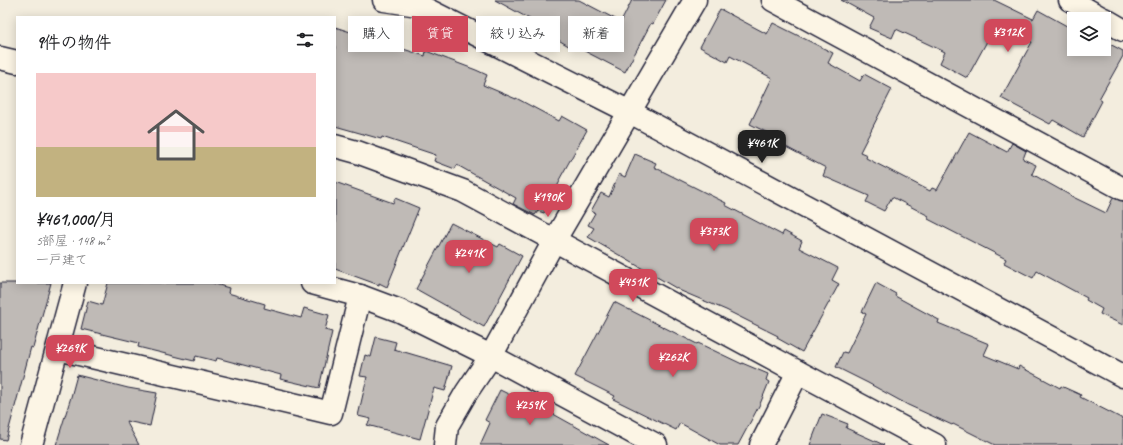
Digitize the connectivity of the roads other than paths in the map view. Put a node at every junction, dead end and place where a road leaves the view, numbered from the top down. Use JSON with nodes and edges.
{"nodes":[{"id":1,"x":384,"y":0,"type":"edge"},
{"id":2,"x":695,"y":0,"type":"edge"},
{"id":3,"x":773,"y":0,"type":"edge"},
{"id":4,"x":1070,"y":0,"type":"edge"},
{"id":5,"x":417,"y":3,"type":"edge"},
{"id":6,"x":1091,"y":12,"type":"edge"},
{"id":7,"x":1111,"y":23,"type":"edge"},
{"id":8,"x":1123,"y":30,"type":"edge"},
{"id":9,"x":0,"y":58,"type":"edge"},
{"id":10,"x":16,"y":62,"type":"edge"},
{"id":11,"x":630,"y":112,"type":"junction"},
{"id":12,"x":336,"y":146,"type":"edge"},
{"id":13,"x":1123,"y":189,"type":"edge"},
{"id":14,"x":554,"y":241,"type":"junction"},
{"id":15,"x":75,"y":284,"type":"edge"},
{"id":16,"x":316,"y":284,"type":"edge"},
{"id":17,"x":360,"y":296,"type":"junction"},
{"id":18,"x":58,"y":349,"type":"junction"},
{"id":19,"x":491,"y":356,"type":"junction"},
{"id":20,"x":798,"y":372,"type":"junction"},
{"id":21,"x":1123,"y":376,"type":"edge"},
{"id":22,"x":31,"y":445,"type":"edge"},
{"id":23,"x":445,"y":445,"type":"edge"},
{"id":24,"x":656,"y":445,"type":"edge"},
{"id":25,"x":761,"y":445,"type":"edge"},
{"id":26,"x":935,"y":445,"type":"edge"}],
"edges":[{"from":1,"to":5,"type":"street"},
{"from":2,"to":11,"type":"street"},
{"from":3,"to":13,"type":"street"},
{"from":4,"to":6,"type":"street"},
{"from":5,"to":11,"type":"street"},
{"from":7,"to":8,"type":"street"},
{"from":9,"to":10,"type":"street"},
{"from":11,"to":14,"type":"street"},
{"from":11,"to":21,"type":"street"},
{"from":12,"to":14,"type":"street"},
{"from":14,"to":19,"type":"street"},
{"from":14,"to":20,"type":"street"},
{"from":15,"to":18,"type":"street"},
{"from":16,"to":17,"type":"street"},
{"from":17,"to":18,"type":"street"},
{"from":17,"to":19,"type":"street"},
{"from":18,"to":22,"type":"street"},
{"from":19,"to":23,"type":"street"},
{"from":19,"to":24,"type":"street"},
{"from":20,"to":25,"type":"street"},
{"from":20,"to":26,"type":"street"}]}
